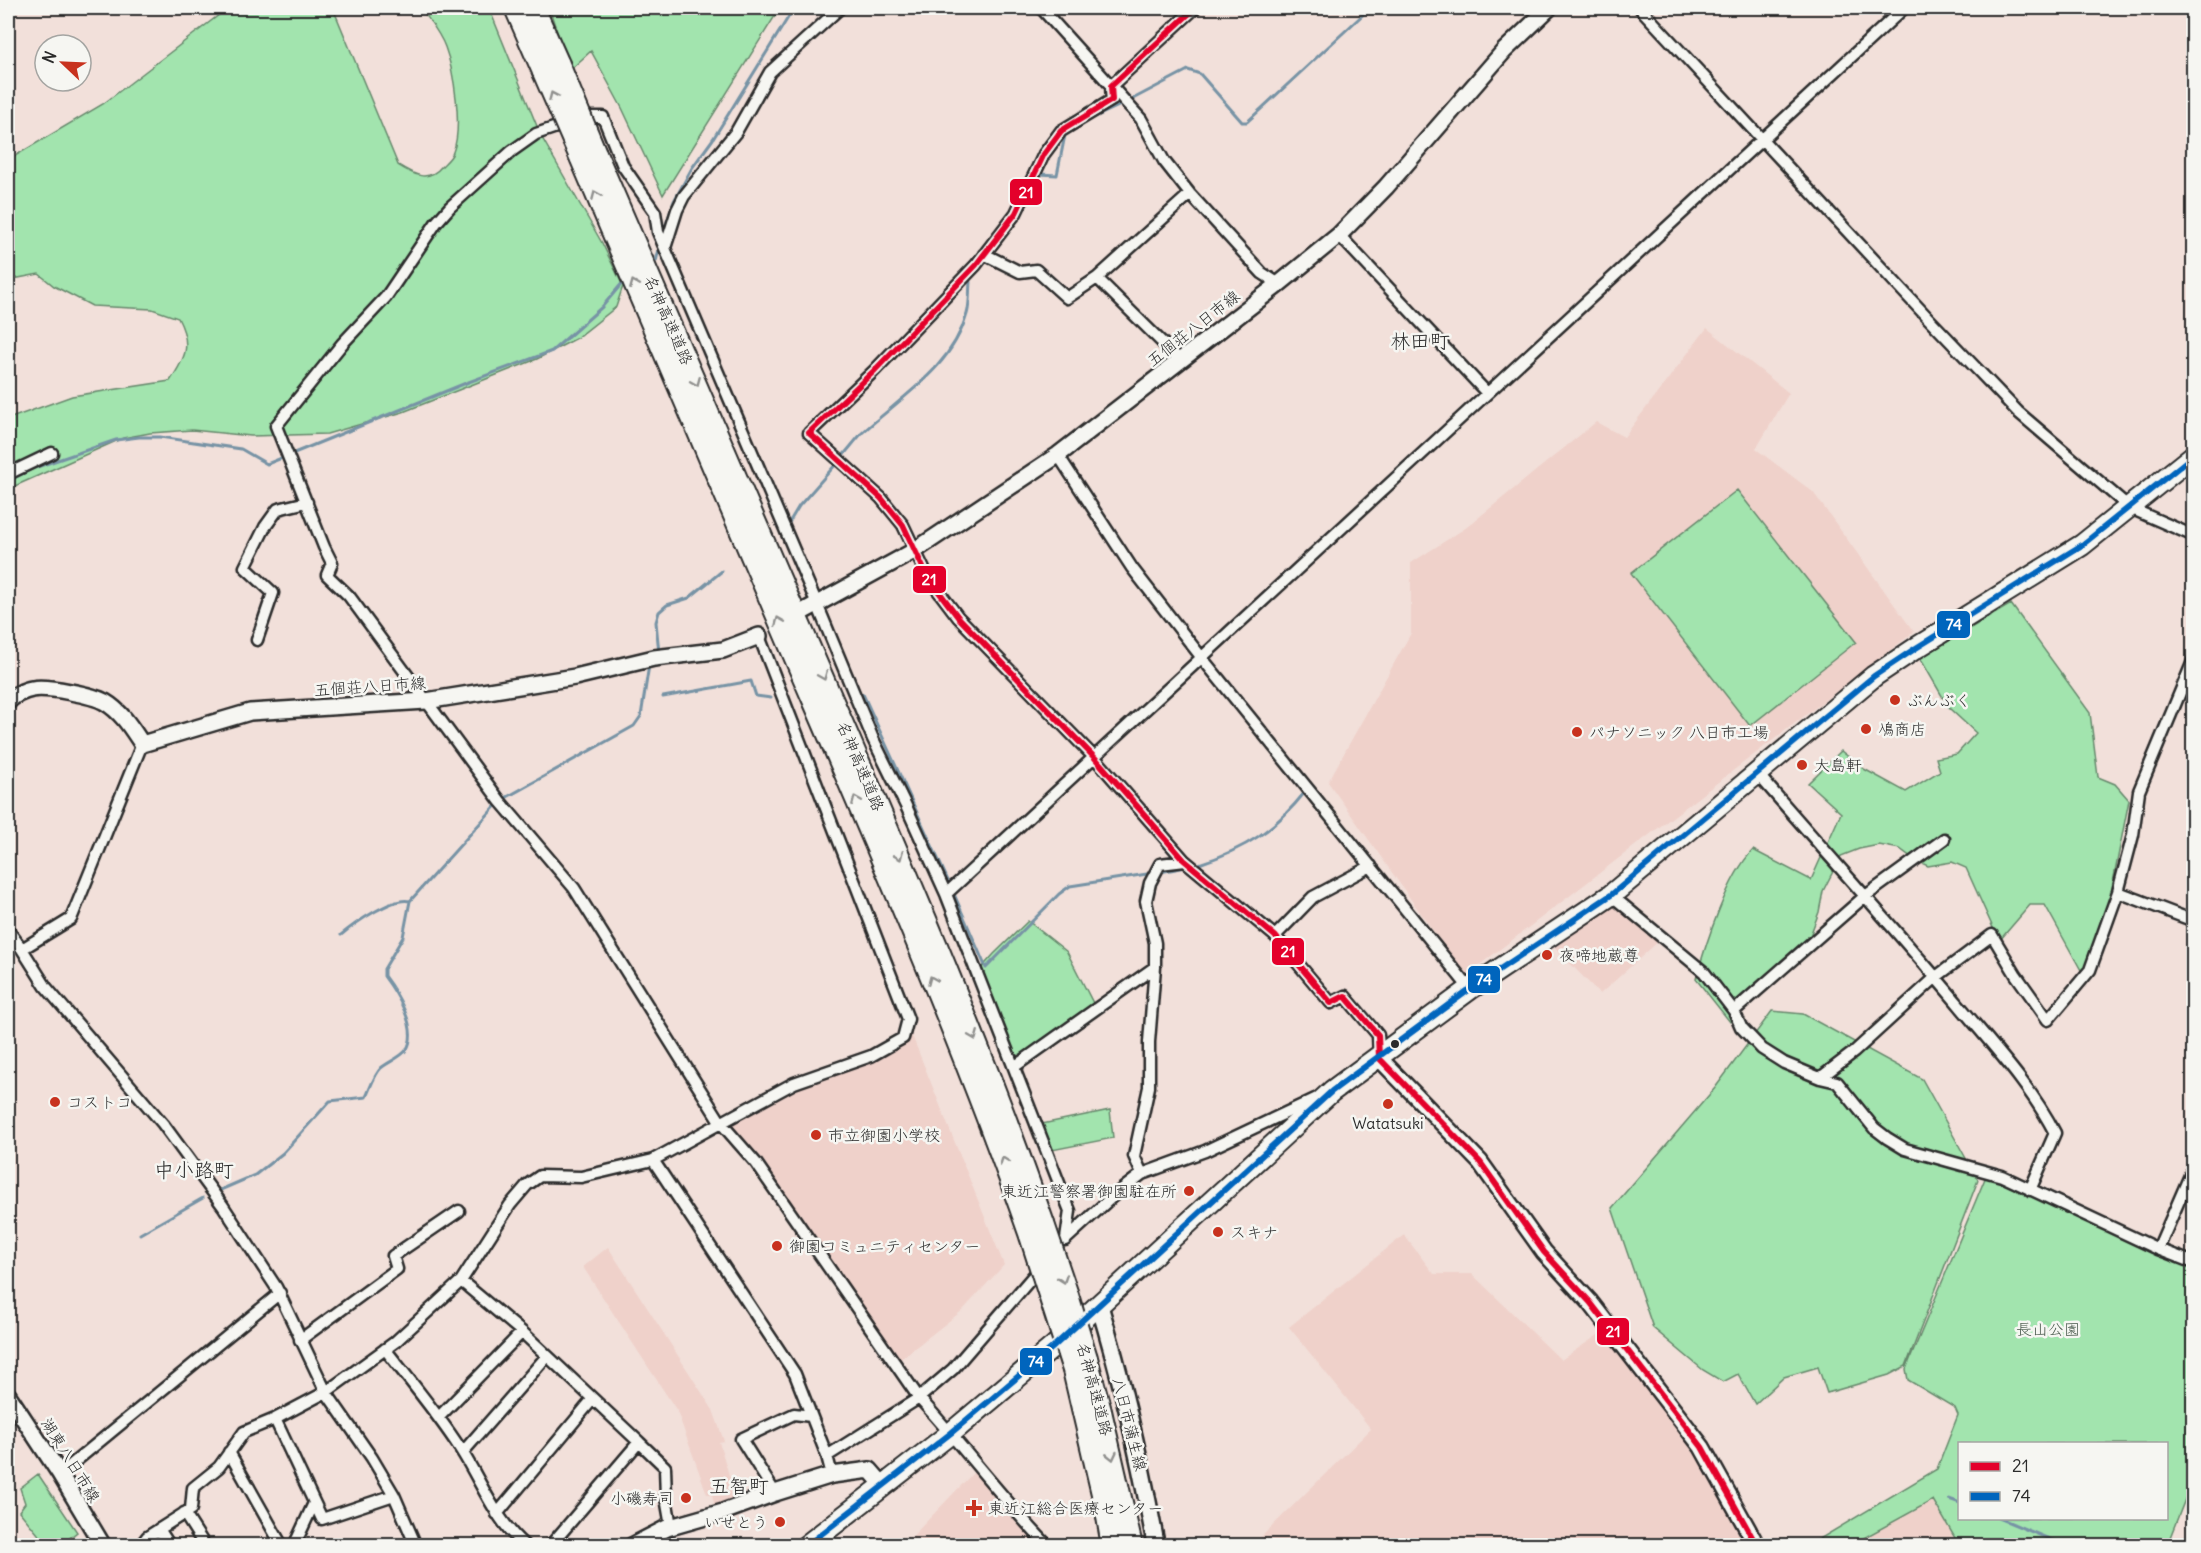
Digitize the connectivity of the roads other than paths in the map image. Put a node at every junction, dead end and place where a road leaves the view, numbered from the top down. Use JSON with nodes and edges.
{"nodes":[{"id":1,"x":515,"y":8,"type":"edge"},
{"id":2,"x":534,"y":8,"type":"edge"},
{"id":3,"x":840,"y":8,"type":"edge"},
{"id":4,"x":1041,"y":8,"type":"edge"},
{"id":5,"x":1195,"y":8,"type":"edge"},
{"id":6,"x":1549,"y":8,"type":"edge"},
{"id":7,"x":1640,"y":8,"type":"edge"},
{"id":8,"x":1904,"y":8,"type":"edge"},
{"id":9,"x":551,"y":68,"type":"junction"},
{"id":10,"x":1111,"y":86,"type":"junction"},
{"id":11,"x":1761,"y":138,"type":"junction"},
{"id":12,"x":1190,"y":194,"type":"junction"},
{"id":13,"x":1339,"y":234,"type":"junction"},
{"id":14,"x":664,"y":246,"type":"junction"},
{"id":15,"x":984,"y":254,"type":"junction"},
{"id":16,"x":1097,"y":278,"type":"junction"},
{"id":17,"x":1279,"y":284,"type":"junction"},
{"id":18,"x":1180,"y":360,"type":"junction"},
{"id":19,"x":1486,"y":392,"type":"junction"},
{"id":20,"x":52,"y":453,"type":"dead end"},
{"id":21,"x":1058,"y":455,"type":"junction"},
{"id":22,"x":2193,"y":455,"type":"edge"},
{"id":23,"x":8,"y":474,"type":"edge"},
{"id":24,"x":307,"y":502,"type":"junction"},
{"id":25,"x":2130,"y":508,"type":"junction"},
{"id":26,"x":2193,"y":537,"type":"edge"},
{"id":27,"x":914,"y":551,"type":"junction"},
{"id":28,"x":811,"y":607,"type":"junction"},
{"id":29,"x":759,"y":636,"type":"joint"},
{"id":30,"x":257,"y":640,"type":"dead end"},
{"id":31,"x":1202,"y":658,"type":"junction"},
{"id":32,"x":2193,"y":659,"type":"edge"},
{"id":33,"x":426,"y":701,"type":"junction"},
{"id":34,"x":8,"y":702,"type":"edge"},
{"id":35,"x":142,"y":744,"type":"junction"},
{"id":36,"x":1095,"y":758,"type":"junction"},
{"id":37,"x":1757,"y":773,"type":"junction"},
{"id":38,"x":1944,"y":839,"type":"dead end"},
{"id":39,"x":1185,"y":861,"type":"junction"},
{"id":40,"x":1371,"y":866,"type":"junction"},
{"id":41,"x":2118,"y":892,"type":"junction"},
{"id":42,"x":946,"y":894,"type":"junction"},
{"id":43,"x":1611,"y":895,"type":"junction"},
{"id":44,"x":1864,"y":897,"type":"junction"},
{"id":45,"x":2193,"y":921,"type":"edge"},
{"id":46,"x":8,"y":930,"type":"edge"},
{"id":47,"x":1275,"y":936,"type":"junction"},
{"id":48,"x":22,"y":949,"type":"junction"},
{"id":49,"x":1155,"y":967,"type":"junction"},
{"id":50,"x":1936,"y":978,"type":"junction"},
{"id":51,"x":1470,"y":989,"type":"junction"},
{"id":52,"x":1734,"y":1011,"type":"junction"},
{"id":53,"x":1379,"y":1058,"type":"junction"},
{"id":54,"x":1014,"y":1067,"type":"junction"},
{"id":55,"x":1820,"y":1078,"type":"junction"},
{"id":56,"x":1332,"y":1091,"type":"junction"},
{"id":57,"x":721,"y":1123,"type":"junction"},
{"id":58,"x":653,"y":1160,"type":"junction"},
{"id":59,"x":2193,"y":1166,"type":"edge"},
{"id":60,"x":1142,"y":1174,"type":"junction"},
{"id":61,"x":2030,"y":1190,"type":"junction"},
{"id":62,"x":459,"y":1211,"type":"dead end"},
{"id":63,"x":1066,"y":1239,"type":"junction"},
{"id":64,"x":2158,"y":1249,"type":"junction"},
{"id":65,"x":2193,"y":1263,"type":"edge"},
{"id":66,"x":461,"y":1281,"type":"junction"},
{"id":67,"x":279,"y":1293,"type":"junction"},
{"id":68,"x":1099,"y":1304,"type":"junction"},
{"id":69,"x":522,"y":1332,"type":"junction"},
{"id":70,"x":300,"y":1340,"type":"junction"},
{"id":71,"x":385,"y":1349,"type":"junction"},
{"id":72,"x":547,"y":1356,"type":"junction"},
{"id":73,"x":1080,"y":1364,"type":"junction"},
{"id":74,"x":326,"y":1392,"type":"junction"},
{"id":75,"x":8,"y":1395,"type":"edge"},
{"id":76,"x":919,"y":1398,"type":"junction"},
{"id":77,"x":592,"y":1400,"type":"junction"},
{"id":78,"x":811,"y":1416,"type":"junction"},
{"id":79,"x":439,"y":1417,"type":"junction"},
{"id":80,"x":275,"y":1419,"type":"junction"},
{"id":81,"x":951,"y":1433,"type":"junction"},
{"id":82,"x":639,"y":1442,"type":"junction"},
{"id":83,"x":230,"y":1452,"type":"junction"},
{"id":84,"x":463,"y":1452,"type":"junction"},
{"id":85,"x":827,"y":1456,"type":"junction"},
{"id":86,"x":60,"y":1474,"type":"junction"},
{"id":87,"x":832,"y":1475,"type":"junction"},
{"id":88,"x":883,"y":1485,"type":"junction"},
{"id":89,"x":775,"y":1493,"type":"junction"},
{"id":90,"x":394,"y":1495,"type":"junction"},
{"id":91,"x":314,"y":1503,"type":"junction"},
{"id":92,"x":184,"y":1513,"type":"junction"},
{"id":93,"x":497,"y":1514,"type":"junction"},
{"id":94,"x":671,"y":1526,"type":"junction"},
{"id":95,"x":159,"y":1529,"type":"junction"},
{"id":96,"x":103,"y":1545,"type":"edge"},
{"id":97,"x":140,"y":1545,"type":"edge"},
{"id":98,"x":170,"y":1545,"type":"edge"},
{"id":99,"x":205,"y":1545,"type":"edge"},
{"id":100,"x":282,"y":1545,"type":"edge"},
{"id":101,"x":294,"y":1545,"type":"edge"},
{"id":102,"x":416,"y":1545,"type":"edge"},
{"id":103,"x":525,"y":1545,"type":"edge"},
{"id":104,"x":549,"y":1545,"type":"edge"},
{"id":105,"x":632,"y":1545,"type":"edge"},
{"id":106,"x":806,"y":1545,"type":"edge"},
{"id":107,"x":1048,"y":1545,"type":"edge"},
{"id":108,"x":1112,"y":1545,"type":"edge"},
{"id":109,"x":1132,"y":1545,"type":"edge"},
{"id":110,"x":1156,"y":1545,"type":"edge"},
{"id":111,"x":1756,"y":1545,"type":"edge"}],
"edges":[{"from":1,"to":9,"type":"highway","name":"名神高速道路"},
{"from":2,"to":9,"type":"highway","name":"名神高速道路"},
{"from":3,"to":14,"type":"street"},
{"from":4,"to":10,"type":"street"},
{"from":5,"to":10,"type":"street"},
{"from":6,"to":13,"type":"main road","name":"五個荘八日市線"},
{"from":7,"to":11,"type":"street"},
{"from":8,"to":11,"type":"street"},
{"from":9,"to":73,"type":"highway","name":"名神高速道路","bridge":true},
{"from":10,"to":12,"type":"street"},
{"from":10,"to":15,"type":"street"},
{"from":11,"to":19,"type":"street"},
{"from":11,"to":25,"type":"street"},
{"from":12,"to":16,"type":"street"},
{"from":12,"to":17,"type":"street"},
{"from":13,"to":17,"type":"main road","name":"五個荘八日市線"},
{"from":13,"to":19,"type":"street"},
{"from":14,"to":24,"type":"street"},
{"from":14,"to":28,"type":"street"},
{"from":15,"to":16,"type":"street"},
{"from":15,"to":27,"type":"street"},
{"from":16,"to":18,"type":"street"},
{"from":17,"to":18,"type":"main road","name":"五個荘八日市線"},
{"from":18,"to":21,"type":"main road","name":"五個荘八日市線"},
{"from":19,"to":31,"type":"street"},
{"from":20,"to":23,"type":"street"},
{"from":21,"to":27,"type":"main road","name":"五個荘八日市線"},
{"from":21,"to":31,"type":"street"},
{"from":22,"to":25,"type":"highway"},
{"from":24,"to":30,"type":"street"},
{"from":24,"to":33,"type":"street"},
{"from":25,"to":26,"type":"street"},
{"from":25,"to":37,"type":"highway"},
{"from":27,"to":28,"type":"main road","name":"五個荘八日市線"},
{"from":27,"to":36,"type":"street"},
{"from":28,"to":42,"type":"street"},
{"from":29,"to":33,"type":"main road","name":"五個荘八日市線"},
{"from":29,"to":57,"type":"street"},
{"from":31,"to":36,"type":"street"},
{"from":31,"to":40,"type":"street"},
{"from":32,"to":41,"type":"street"},
{"from":33,"to":35,"type":"main road","name":"五個荘八日市線"},
{"from":33,"to":57,"type":"street"},
{"from":34,"to":35,"type":"main road"},
{"from":35,"to":48,"type":"street"},
{"from":36,"to":39,"type":"street"},
{"from":36,"to":42,"type":"street"},
{"from":37,"to":43,"type":"highway"},
{"from":37,"to":44,"type":"street"},
{"from":38,"to":44,"type":"street"},
{"from":39,"to":47,"type":"street"},
{"from":39,"to":49,"type":"street"},
{"from":40,"to":47,"type":"street"},
{"from":40,"to":51,"type":"street"},
{"from":41,"to":45,"type":"street"},
{"from":41,"to":50,"type":"street"},
{"from":42,"to":54,"type":"street"},
{"from":43,"to":51,"type":"highway"},
{"from":43,"to":52,"type":"street"},
{"from":44,"to":50,"type":"street"},
{"from":44,"to":52,"type":"street"},
{"from":46,"to":48,"type":"street"},
{"from":47,"to":53,"type":"street"},
{"from":48,"to":67,"type":"street"},
{"from":49,"to":54,"type":"street"},
{"from":49,"to":60,"type":"street"},
{"from":50,"to":55,"type":"street"},
{"from":50,"to":61,"type":"street"},
{"from":51,"to":53,"type":"highway"},
{"from":52,"to":55,"type":"street"},
{"from":53,"to":56,"type":"highway"},
{"from":53,"to":111,"type":"main road"},
{"from":54,"to":63,"type":"street"},
{"from":55,"to":61,"type":"street"},
{"from":56,"to":60,"type":"street"},
{"from":56,"to":68,"type":"highway"},
{"from":57,"to":58,"type":"street"},
{"from":57,"to":76,"type":"street"},
{"from":58,"to":66,"type":"street"},
{"from":58,"to":78,"type":"street"},
{"from":59,"to":64,"type":"street"},
{"from":60,"to":63,"type":"street"},
{"from":61,"to":64,"type":"street"},
{"from":62,"to":70,"type":"street"},
{"from":63,"to":76,"type":"street"},
{"from":64,"to":65,"type":"street"},
{"from":66,"to":69,"type":"street"},
{"from":66,"to":71,"type":"street"},
{"from":67,"to":70,"type":"street"},
{"from":67,"to":86,"type":"street"},
{"from":68,"to":81,"type":"highway"},
{"from":68,"to":110,"type":"main road","name":"八日市蒲生線"},
{"from":69,"to":72,"type":"street"},
{"from":69,"to":79,"type":"street"},
{"from":70,"to":74,"type":"street"},
{"from":71,"to":74,"type":"street"},
{"from":71,"to":79,"type":"street"},
{"from":72,"to":77,"type":"street"},
{"from":72,"to":84,"type":"street"},
{"from":73,"to":108,"type":"highway","name":"名神高速道路"},
{"from":73,"to":109,"type":"highway","name":"名神高速道路","one_way":true},
{"from":74,"to":80,"type":"street"},
{"from":74,"to":90,"type":"street"},
{"from":75,"to":86,"type":"main road","name":"湖東八日市線"},
{"from":76,"to":81,"type":"street"},
{"from":76,"to":85,"type":"street"},
{"from":77,"to":82,"type":"street"},
{"from":77,"to":93,"type":"street"},
{"from":78,"to":85,"type":"street"},
{"from":78,"to":89,"type":"street"},
{"from":79,"to":84,"type":"street"},
{"from":80,"to":83,"type":"street"},
{"from":80,"to":91,"type":"street"},
{"from":81,"to":88,"type":"highway"},
{"from":81,"to":107,"type":"street"},
{"from":82,"to":94,"type":"street"},
{"from":82,"to":104,"type":"street"},
{"from":83,"to":92,"type":"street"},
{"from":83,"to":100,"type":"street"},
{"from":84,"to":93,"type":"street"},
{"from":85,"to":87,"type":"street"},
{"from":86,"to":96,"type":"main road","name":"湖東八日市線"},
{"from":87,"to":88,"type":"main road"},
{"from":87,"to":89,"type":"main road"},
{"from":88,"to":106,"type":"highway"},
{"from":89,"to":94,"type":"main road"},
{"from":90,"to":91,"type":"street"},
{"from":90,"to":102,"type":"street"},
{"from":91,"to":101,"type":"street"},
{"from":92,"to":95,"type":"street"},
{"from":92,"to":99,"type":"street"},
{"from":93,"to":103,"type":"street"},
{"from":94,"to":105,"type":"main road"},
{"from":95,"to":97,"type":"street"},
{"from":95,"to":98,"type":"street"}]}
